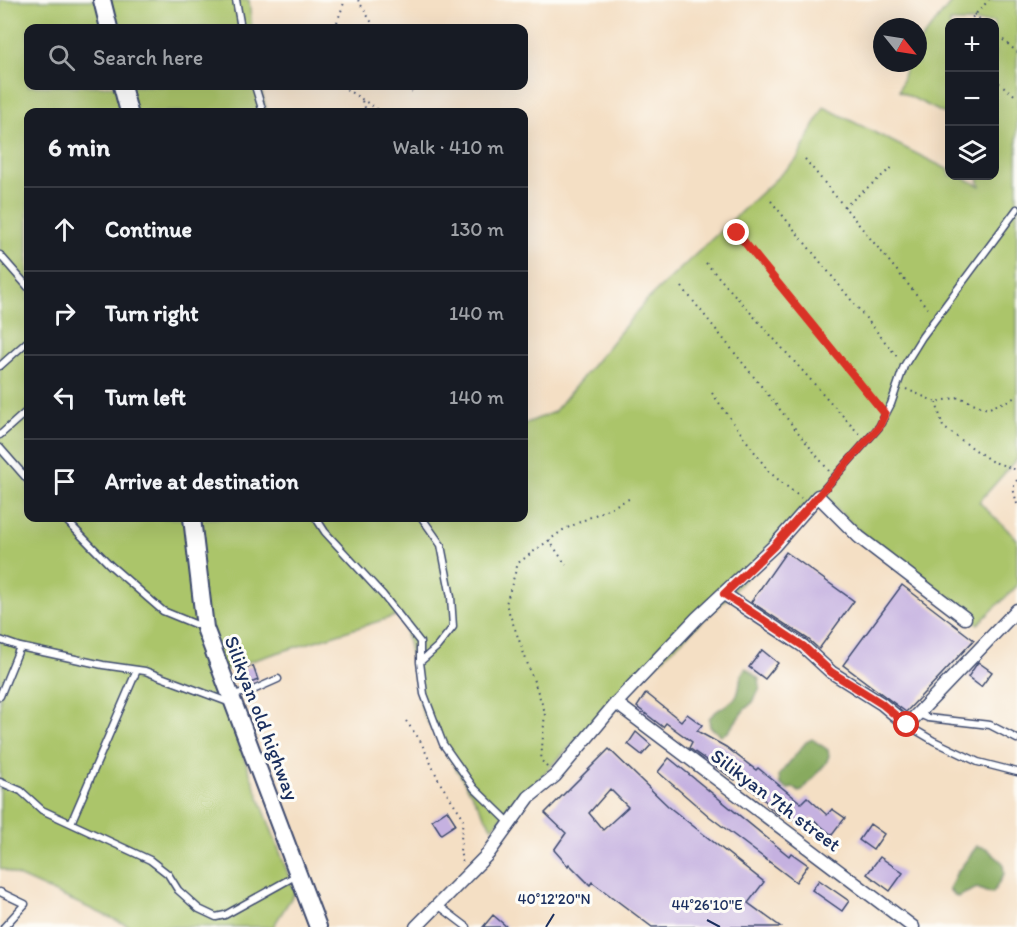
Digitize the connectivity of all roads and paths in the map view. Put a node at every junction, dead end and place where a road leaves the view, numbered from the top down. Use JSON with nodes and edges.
{"nodes":[{"id":1,"x":102,"y":0,"type":"edge"},
{"id":2,"x":236,"y":0,"type":"edge"},
{"id":3,"x":345,"y":0,"type":"edge"},
{"id":4,"x":358,"y":0,"type":"edge"},
{"id":5,"x":989,"y":0,"type":"edge"},
{"id":6,"x":974,"y":14,"type":"junction"},
{"id":7,"x":971,"y":18,"type":"edge"},
{"id":8,"x":978,"y":18,"type":"edge"},
{"id":9,"x":108,"y":24,"type":"edge"},
{"id":10,"x":240,"y":24,"type":"edge"},
{"id":11,"x":336,"y":24,"type":"edge"},
{"id":12,"x":373,"y":24,"type":"edge"},
{"id":13,"x":999,"y":36,"type":"edge"},
{"id":14,"x":1017,"y":52,"type":"edge"},
{"id":15,"x":999,"y":82,"type":"edge"},
{"id":16,"x":123,"y":90,"type":"edge"},
{"id":17,"x":256,"y":90,"type":"edge"},
{"id":18,"x":347,"y":90,"type":"edge"},
{"id":19,"x":1017,"y":97,"type":"edge"},
{"id":20,"x":360,"y":98,"type":"junction"},
{"id":21,"x":128,"y":108,"type":"edge"},
{"id":22,"x":261,"y":108,"type":"edge"},
{"id":23,"x":365,"y":108,"type":"edge"},
{"id":24,"x":376,"y":108,"type":"edge"},
{"id":25,"x":805,"y":159,"type":"dead end"},
{"id":26,"x":894,"y":166,"type":"dead end"},
{"id":27,"x":771,"y":201,"type":"dead end"},
{"id":28,"x":844,"y":207,"type":"junction"},
{"id":29,"x":1017,"y":209,"type":"edge"},
{"id":30,"x":737,"y":233,"type":"dead end"},
{"id":31,"x":0,"y":255,"type":"edge"},
{"id":32,"x":705,"y":263,"type":"dead end"},
{"id":33,"x":24,"y":283,"type":"edge"},
{"id":34,"x":682,"y":287,"type":"dead end"},
{"id":35,"x":936,"y":318,"type":"junction"},
{"id":36,"x":24,"y":345,"type":"edge"},
{"id":37,"x":0,"y":366,"type":"edge"},
{"id":38,"x":904,"y":366,"type":"junction"},
{"id":39,"x":898,"y":386,"type":"junction"},
{"id":40,"x":712,"y":393,"type":"dead end"},
{"id":41,"x":1014,"y":398,"type":"dead end"},
{"id":42,"x":936,"y":402,"type":"junction"},
{"id":43,"x":24,"y":414,"type":"edge"},
{"id":44,"x":885,"y":414,"type":"junction"},
{"id":45,"x":0,"y":435,"type":"edge"},
{"id":46,"x":866,"y":442,"type":"junction"},
{"id":47,"x":0,"y":448,"type":"edge"},
{"id":48,"x":1017,"y":470,"type":"edge"},
{"id":49,"x":24,"y":475,"type":"edge"},
{"id":50,"x":835,"y":477,"type":"junction"},
{"id":51,"x":1017,"y":480,"type":"edge"},
{"id":52,"x":630,"y":498,"type":"dead end"},
{"id":53,"x":814,"y":501,"type":"junction"},
{"id":54,"x":1017,"y":504,"type":"edge"},
{"id":55,"x":68,"y":522,"type":"edge"},
{"id":56,"x":192,"y":522,"type":"edge"},
{"id":57,"x":319,"y":522,"type":"edge"},
{"id":58,"x":425,"y":522,"type":"edge"},
{"id":59,"x":549,"y":540,"type":"junction"},
{"id":60,"x":566,"y":565,"type":"dead end"},
{"id":61,"x":724,"y":594,"type":"junction"},
{"id":62,"x":1017,"y":610,"type":"edge"},
{"id":63,"x":965,"y":618,"type":"dead end"},
{"id":64,"x":205,"y":628,"type":"junction"},
{"id":65,"x":0,"y":640,"type":"edge"},
{"id":66,"x":20,"y":647,"type":"junction"},
{"id":67,"x":420,"y":662,"type":"junction"},
{"id":68,"x":138,"y":670,"type":"junction"},
{"id":69,"x":278,"y":679,"type":"dead end"},
{"id":70,"x":0,"y":696,"type":"edge"},
{"id":71,"x":233,"y":700,"type":"junction"},
{"id":72,"x":616,"y":703,"type":"junction"},
{"id":73,"x":918,"y":714,"type":"junction"},
{"id":74,"x":406,"y":721,"type":"dead end"},
{"id":75,"x":907,"y":725,"type":"junction"},
{"id":76,"x":1017,"y":739,"type":"edge"},
{"id":77,"x":1017,"y":772,"type":"edge"},
{"id":78,"x":555,"y":776,"type":"junction"},
{"id":79,"x":0,"y":782,"type":"edge"},
{"id":80,"x":71,"y":823,"type":"junction"},
{"id":81,"x":510,"y":823,"type":"junction"},
{"id":82,"x":299,"y":874,"type":"junction"},
{"id":83,"x":464,"y":876,"type":"junction"},
{"id":84,"x":0,"y":892,"type":"edge"},
{"id":85,"x":438,"y":905,"type":"junction"},
{"id":86,"x":4,"y":927,"type":"edge"},
{"id":87,"x":318,"y":927,"type":"edge"},
{"id":88,"x":416,"y":927,"type":"edge"},
{"id":89,"x":467,"y":927,"type":"edge"},
{"id":90,"x":913,"y":927,"type":"edge"}],
"edges":[{"from":1,"to":9,"type":"street"},
{"from":2,"to":10,"type":"lane"},
{"from":3,"to":11,"type":"path"},
{"from":4,"to":12,"type":"path"},
{"from":5,"to":6,"type":"path"},
{"from":6,"to":7,"type":"path"},
{"from":6,"to":8,"type":"path"},
{"from":13,"to":14,"type":"path"},
{"from":15,"to":19,"type":"path"},
{"from":16,"to":21,"type":"street"},
{"from":17,"to":22,"type":"lane"},
{"from":18,"to":20,"type":"path"},
{"from":20,"to":23,"type":"path"},
{"from":20,"to":24,"type":"path"},
{"from":25,"to":28,"type":"path"},
{"from":26,"to":28,"type":"path"},
{"from":27,"to":38,"type":"path"},
{"from":28,"to":35,"type":"path"},
{"from":29,"to":35,"type":"lane"},
{"from":30,"to":44,"type":"path"},
{"from":31,"to":33,"type":"lane"},
{"from":32,"to":46,"type":"path"},
{"from":34,"to":50,"type":"path"},
{"from":35,"to":38,"type":"lane"},
{"from":36,"to":37,"type":"lane"},
{"from":38,"to":39,"type":"lane"},
{"from":39,"to":42,"type":"path"},
{"from":39,"to":44,"type":"lane"},
{"from":40,"to":53,"type":"path"},
{"from":41,"to":42,"type":"path"},
{"from":42,"to":48,"type":"path"},
{"from":43,"to":45,"type":"lane"},
{"from":44,"to":46,"type":"lane"},
{"from":46,"to":50,"type":"lane"},
{"from":47,"to":49,"type":"lane"},
{"from":50,"to":53,"type":"lane"},
{"from":51,"to":54,"type":"path"},
{"from":52,"to":59,"type":"path"},
{"from":53,"to":61,"type":"street"},
{"from":53,"to":63,"type":"street"},
{"from":55,"to":64,"type":"lane"},
{"from":56,"to":64,"type":"street","name":"Silikyan old highway"},
{"from":57,"to":67,"type":"lane"},
{"from":58,"to":67,"type":"lane"},
{"from":59,"to":60,"type":"path"},
{"from":59,"to":78,"type":"path"},
{"from":61,"to":72,"type":"street"},
{"from":61,"to":75,"type":"street"},
{"from":62,"to":73,"type":"street"},
{"from":64,"to":71,"type":"street","name":"Silikyan old highway"},
{"from":65,"to":66,"type":"lane"},
{"from":66,"to":68,"type":"lane"},
{"from":66,"to":70,"type":"lane"},
{"from":67,"to":81,"type":"lane"},
{"from":68,"to":71,"type":"lane"},
{"from":68,"to":80,"type":"lane"},
{"from":69,"to":71,"type":"lane"},
{"from":71,"to":82,"type":"street","name":"Silikyan old highway"},
{"from":72,"to":78,"type":"street"},
{"from":72,"to":90,"type":"street","name":"Silikyan 7th street"},
{"from":73,"to":75,"type":"street"},
{"from":73,"to":76,"type":"lane"},
{"from":74,"to":83,"type":"path"},
{"from":75,"to":77,"type":"lane"},
{"from":78,"to":81,"type":"street"},
{"from":79,"to":80,"type":"lane"},
{"from":80,"to":82,"type":"lane"},
{"from":81,"to":83,"type":"street"},
{"from":82,"to":87,"type":"street","name":"Silikyan old highway"},
{"from":83,"to":85,"type":"street"},
{"from":84,"to":86,"type":"lane"},
{"from":85,"to":88,"type":"street"},
{"from":85,"to":89,"type":"lane"}]}
